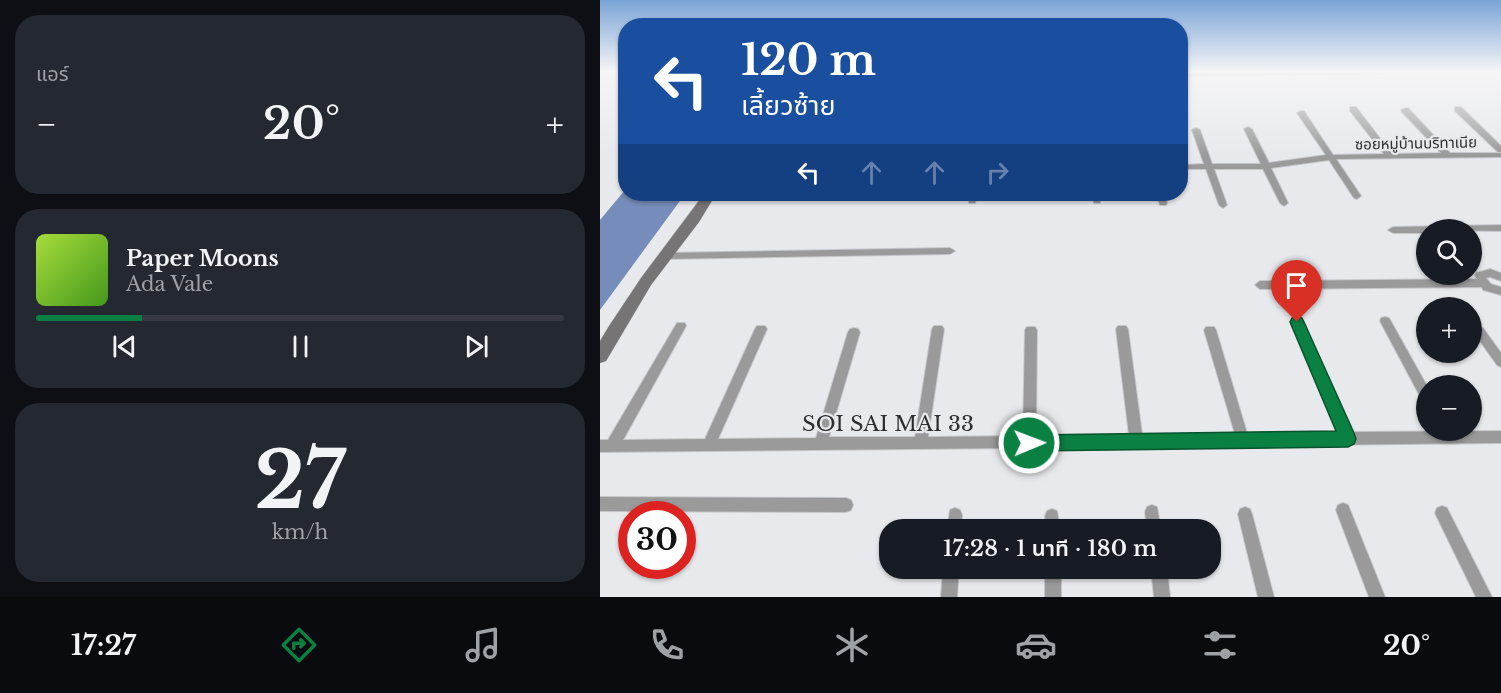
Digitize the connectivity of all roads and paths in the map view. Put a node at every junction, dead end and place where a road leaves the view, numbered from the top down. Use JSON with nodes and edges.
{"nodes":[{"id":1,"x":1458,"y":109,"type":"dead end"},
{"id":2,"x":1353,"y":110,"type":"dead end"},
{"id":3,"x":1405,"y":110,"type":"dead end"},
{"id":4,"x":1301,"y":113,"type":"dead end"},
{"id":5,"x":1248,"y":129,"type":"dead end"},
{"id":6,"x":1196,"y":130,"type":"dead end"},
{"id":7,"x":1501,"y":150,"type":"edge"},
{"id":8,"x":1501,"y":155,"type":"edge"},
{"id":9,"x":1390,"y":156,"type":"junction"},
{"id":10,"x":1448,"y":156,"type":"junction"},
{"id":11,"x":1331,"y":157,"type":"junction"},
{"id":12,"x":1266,"y":166,"type":"junction"},
{"id":13,"x":1188,"y":167,"type":"edge"},
{"id":14,"x":1209,"y":167,"type":"junction"},
{"id":15,"x":1357,"y":196,"type":"dead end"},
{"id":16,"x":706,"y":201,"type":"edge"},
{"id":17,"x":1284,"y":203,"type":"dead end"},
{"id":18,"x":1223,"y":205,"type":"dead end"},
{"id":19,"x":1501,"y":228,"type":"edge"},
{"id":20,"x":1394,"y":230,"type":"dead end"},
{"id":21,"x":950,"y":251,"type":"dead end"},
{"id":22,"x":664,"y":256,"type":"junction"},
{"id":23,"x":1482,"y":274,"type":"edge"},
{"id":24,"x":1501,"y":277,"type":"edge"},
{"id":25,"x":1482,"y":283,"type":"edge"},
{"id":26,"x":1416,"y":284,"type":"edge"},
{"id":27,"x":1260,"y":285,"type":"dead end"},
{"id":28,"x":1501,"y":291,"type":"edge"},
{"id":29,"x":1384,"y":321,"type":"dead end"},
{"id":30,"x":1297,"y":322,"type":"dead end"},
{"id":31,"x":681,"y":326,"type":"dead end"},
{"id":32,"x":761,"y":329,"type":"dead end"},
{"id":33,"x":938,"y":329,"type":"dead end"},
{"id":34,"x":1122,"y":329,"type":"dead end"},
{"id":35,"x":1031,"y":330,"type":"dead end"},
{"id":36,"x":1210,"y":330,"type":"dead end"},
{"id":37,"x":854,"y":332,"type":"dead end"},
{"id":38,"x":1482,"y":335,"type":"edge"},
{"id":39,"x":600,"y":356,"type":"edge"},
{"id":40,"x":1501,"y":362,"type":"edge"},
{"id":41,"x":1416,"y":378,"type":"edge"},
{"id":42,"x":1416,"y":436,"type":"edge"},
{"id":43,"x":1482,"y":436,"type":"edge"},
{"id":44,"x":1501,"y":437,"type":"edge"},
{"id":45,"x":1348,"y":439,"type":"junction"},
{"id":46,"x":1243,"y":440,"type":"junction"},
{"id":47,"x":1136,"y":442,"type":"junction"},
{"id":48,"x":1029,"y":443,"type":"junction"},
{"id":49,"x":920,"y":444,"type":"junction"},
{"id":50,"x":709,"y":445,"type":"junction"},
{"id":51,"x":820,"y":445,"type":"junction"},
{"id":52,"x":606,"y":446,"type":"edge"},
{"id":53,"x":600,"y":504,"type":"edge"},
{"id":54,"x":846,"y":504,"type":"dead end"},
{"id":55,"x":1343,"y":510,"type":"dead end"},
{"id":56,"x":1152,"y":512,"type":"dead end"},
{"id":57,"x":1442,"y":513,"type":"dead end"},
{"id":58,"x":1245,"y":514,"type":"dead end"},
{"id":59,"x":1153,"y":519,"type":"edge"},
{"id":60,"x":950,"y":579,"type":"edge"},
{"id":61,"x":1053,"y":579,"type":"edge"},
{"id":62,"x":1160,"y":579,"type":"edge"},
{"id":63,"x":949,"y":597,"type":"edge"},
{"id":64,"x":1053,"y":597,"type":"edge"},
{"id":65,"x":1162,"y":597,"type":"edge"},
{"id":66,"x":1266,"y":597,"type":"edge"},
{"id":67,"x":1377,"y":597,"type":"edge"},
{"id":68,"x":1484,"y":597,"type":"edge"}],
"edges":[{"from":1,"to":7,"type":"street"},
{"from":2,"to":9,"type":"street"},
{"from":3,"to":10,"type":"street"},
{"from":4,"to":11,"type":"street"},
{"from":5,"to":12,"type":"street"},
{"from":6,"to":14,"type":"street"},
{"from":8,"to":10,"type":"street","name":"ซอยหมู่บ้านบริทาเนีย"},
{"from":9,"to":10,"type":"street","name":"ซอยหมู่บ้านบริทาเนีย"},
{"from":9,"to":11,"type":"street","name":"ซอยหมู่บ้านบริทาเนีย"},
{"from":11,"to":12,"type":"street","name":"ซอยหมู่บ้านบริทาเนีย"},
{"from":11,"to":15,"type":"street"},
{"from":12,"to":14,"type":"street","name":"ซอยหมู่บ้านบริทาเนีย"},
{"from":12,"to":17,"type":"street"},
{"from":13,"to":14,"type":"street","name":"ซอยหมู่บ้านบริทาเนีย"},
{"from":14,"to":18,"type":"street"},
{"from":16,"to":22,"type":"street"},
{"from":19,"to":20,"type":"street"},
{"from":21,"to":22,"type":"street"},
{"from":22,"to":39,"type":"street"},
{"from":23,"to":24,"type":"street"},
{"from":25,"to":28,"type":"street"},
{"from":26,"to":27,"type":"street"},
{"from":29,"to":41,"type":"street"},
{"from":30,"to":45,"type":"street"},
{"from":31,"to":52,"type":"street"},
{"from":32,"to":50,"type":"street"},
{"from":33,"to":49,"type":"street"},
{"from":34,"to":47,"type":"street"},
{"from":35,"to":48,"type":"street"},
{"from":36,"to":46,"type":"street"},
{"from":37,"to":51,"type":"street"},
{"from":38,"to":40,"type":"street"},
{"from":42,"to":45,"type":"street","name":"SOI SAI MAI 33"},
{"from":43,"to":44,"type":"street","name":"SOI SAI MAI 33"},
{"from":45,"to":46,"type":"street","name":"SOI SAI MAI 33"},
{"from":46,"to":47,"type":"street","name":"SOI SAI MAI 33"},
{"from":47,"to":48,"type":"street","name":"SOI SAI MAI 33"},
{"from":48,"to":49,"type":"street","name":"SOI SAI MAI 33"},
{"from":49,"to":51,"type":"street","name":"SOI SAI MAI 33"},
{"from":50,"to":51,"type":"street","name":"SOI SAI MAI 33"},
{"from":50,"to":52,"type":"street","name":"SOI SAI MAI 33"},
{"from":53,"to":54,"type":"street"},
{"from":55,"to":67,"type":"street"},
{"from":56,"to":59,"type":"street"},
{"from":57,"to":68,"type":"street"},
{"from":58,"to":66,"type":"street"},
{"from":60,"to":63,"type":"street"},
{"from":61,"to":64,"type":"street"},
{"from":62,"to":65,"type":"street"}]}
